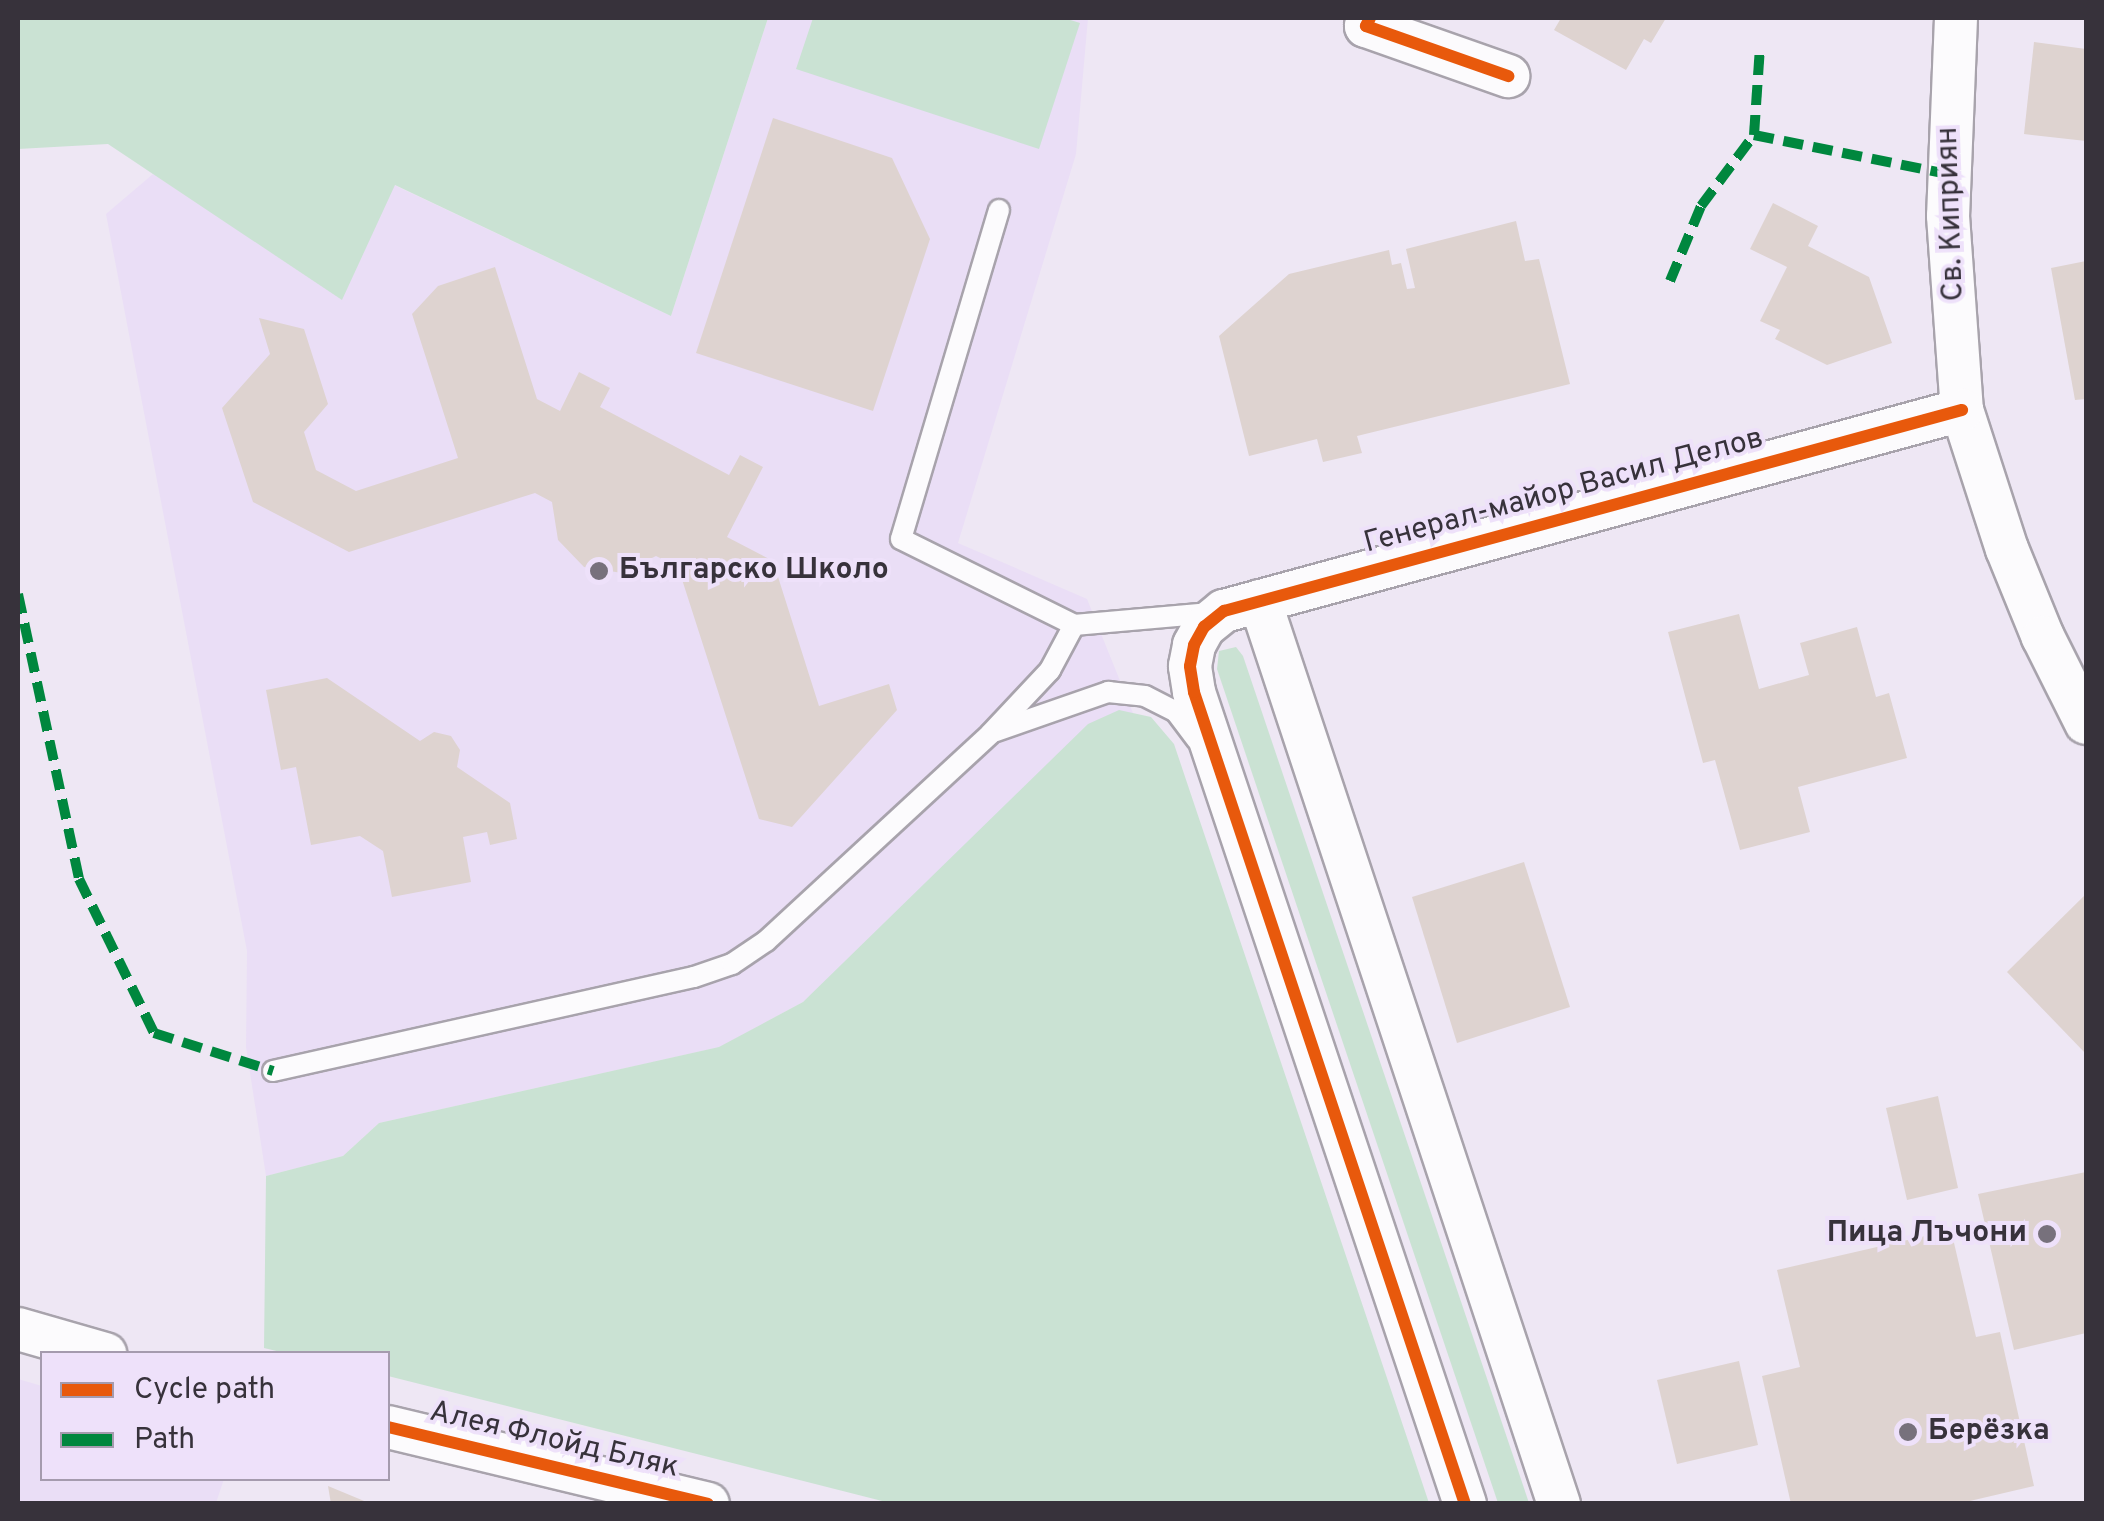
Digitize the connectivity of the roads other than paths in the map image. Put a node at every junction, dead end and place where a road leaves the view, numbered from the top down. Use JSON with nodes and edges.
{"nodes":[{"id":1,"x":1370,"y":18,"type":"edge"},
{"id":2,"x":1956,"y":18,"type":"edge"},
{"id":3,"x":1508,"y":76,"type":"dead end"},
{"id":4,"x":999,"y":210,"type":"dead end"},
{"id":5,"x":1962,"y":410,"type":"junction"},
{"id":6,"x":1242,"y":606,"type":"junction"},
{"id":7,"x":1074,"y":625,"type":"junction"},
{"id":8,"x":2086,"y":723,"type":"edge"},
{"id":9,"x":990,"y":734,"type":"junction"},
{"id":10,"x":1220,"y":771,"type":"junction"},
{"id":11,"x":273,"y":1070,"type":"dead end"},
{"id":12,"x":18,"y":1330,"type":"edge"},
{"id":13,"x":94,"y":1351,"type":"edge"},
{"id":14,"x":390,"y":1427,"type":"edge"},
{"id":15,"x":708,"y":1504,"type":"edge"},
{"id":16,"x":1465,"y":1504,"type":"edge"},
{"id":17,"x":1560,"y":1504,"type":"edge"}],
"edges":[{"from":1,"to":3,"type":"street"},
{"from":2,"to":5,"type":"street","name":"Св. Киприян"},
{"from":4,"to":7,"type":"lane"},
{"from":5,"to":6,"type":"street","name":"Генерал-майор Васил Делов"},
{"from":5,"to":8,"type":"street","name":"Св. Киприян"},
{"from":6,"to":7,"type":"lane"},
{"from":6,"to":10,"type":"street"},
{"from":6,"to":17,"type":"street"},
{"from":7,"to":9,"type":"lane"},
{"from":9,"to":10,"type":"lane"},
{"from":9,"to":11,"type":"lane"},
{"from":10,"to":16,"type":"street"},
{"from":12,"to":13,"type":"street"},
{"from":14,"to":15,"type":"street","name":"Алея Флойд Бляк"}]}
